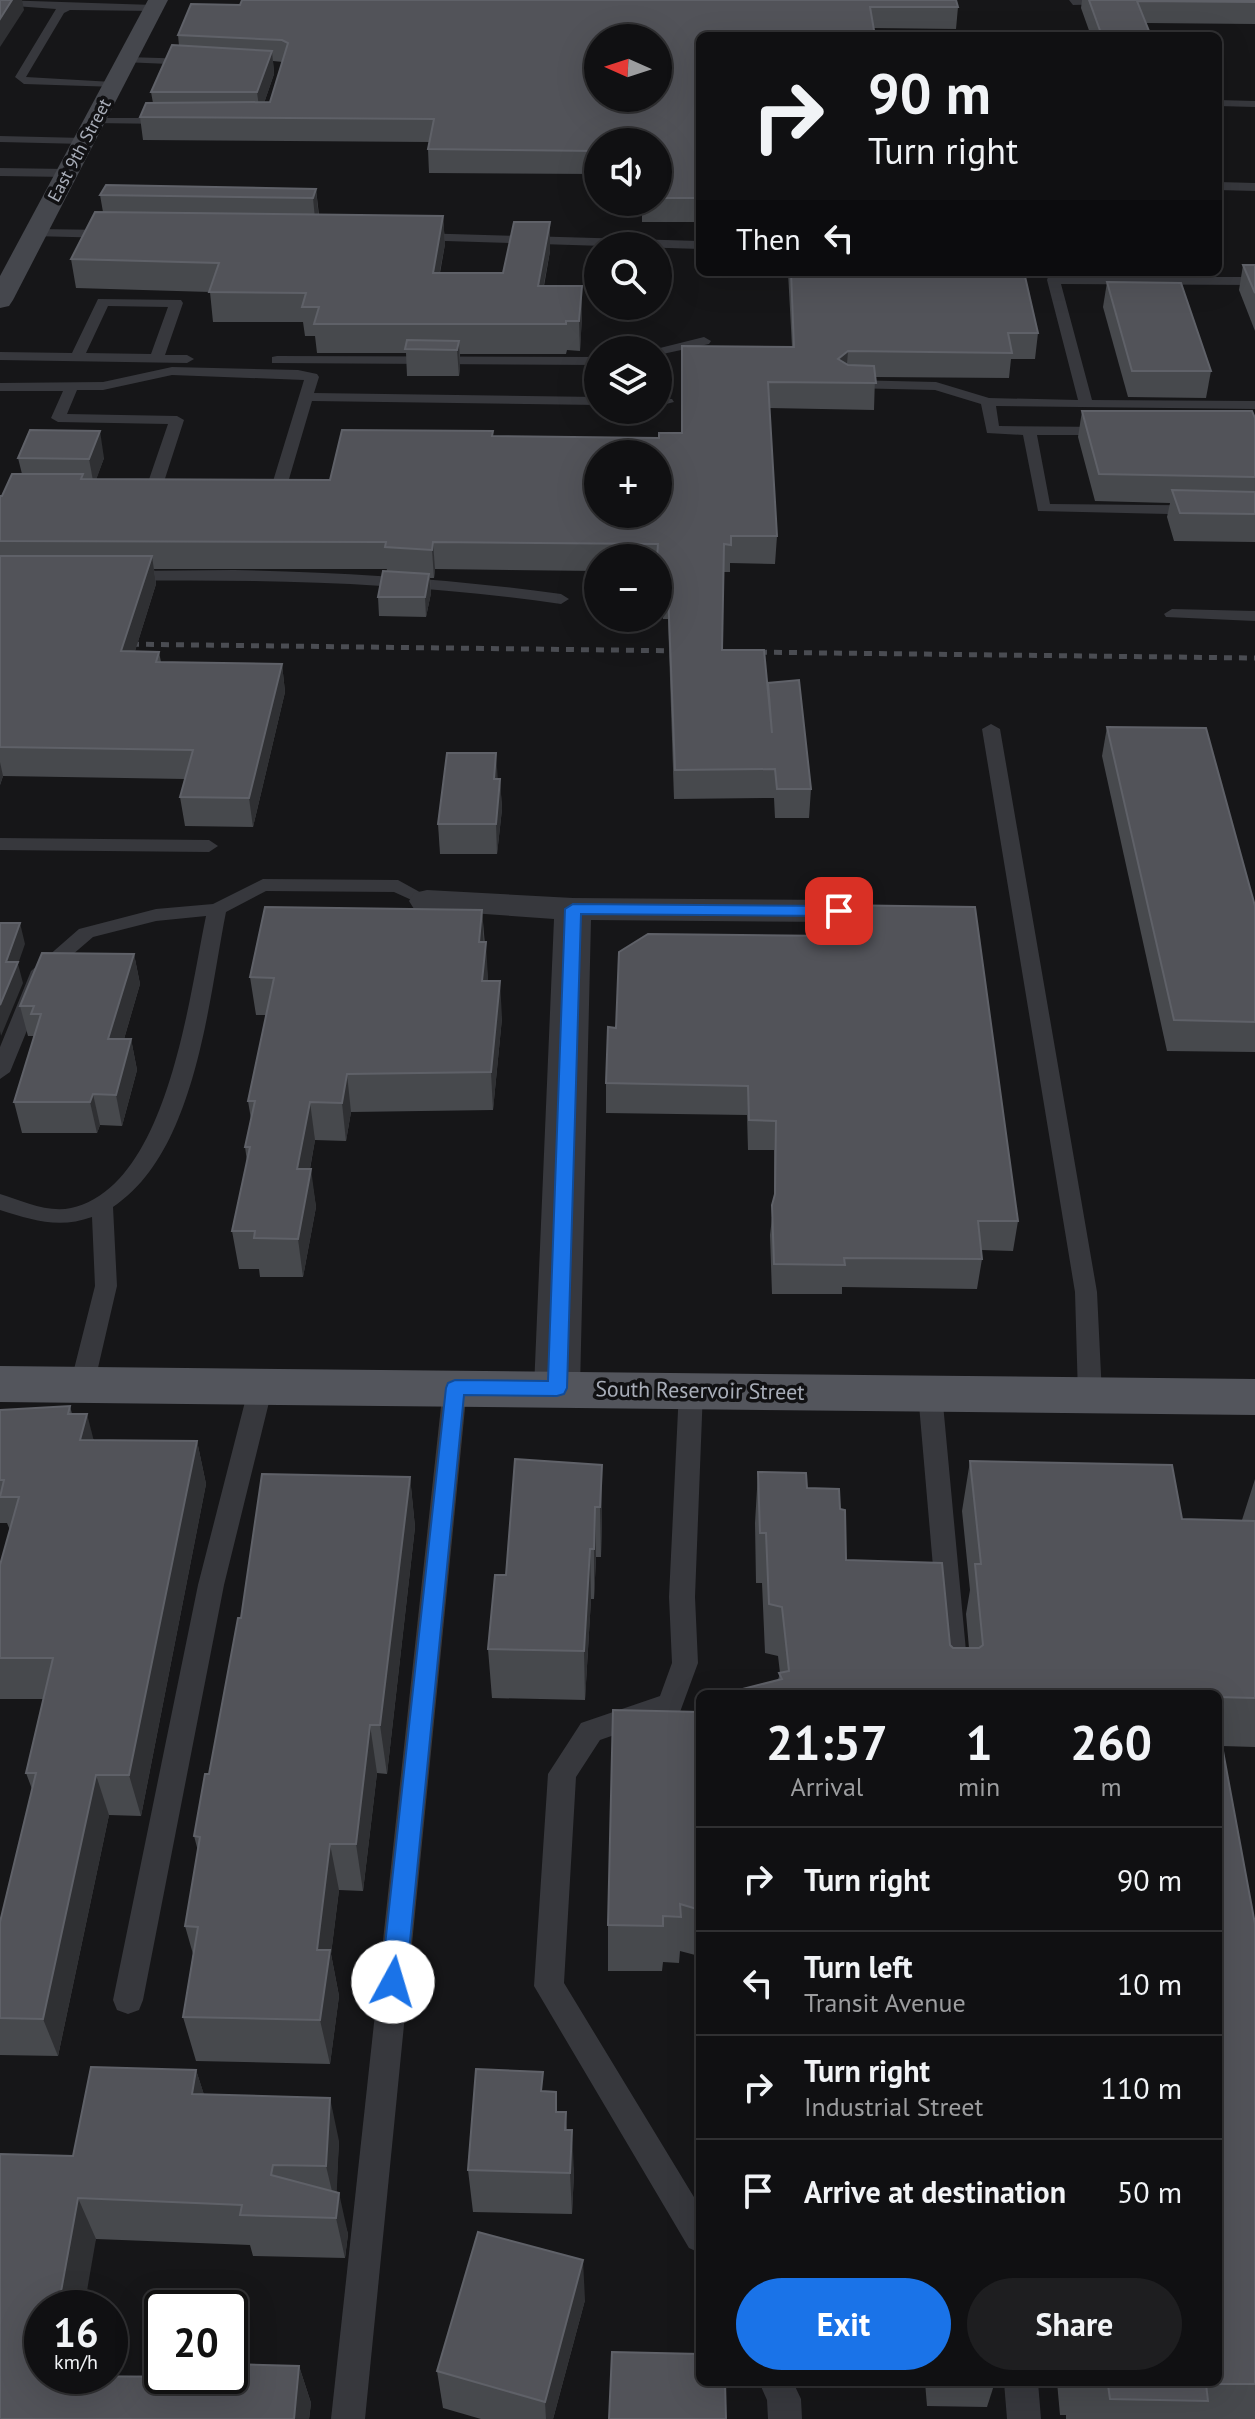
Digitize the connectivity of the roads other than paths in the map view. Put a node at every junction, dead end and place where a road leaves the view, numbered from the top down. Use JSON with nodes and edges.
{"nodes":[{"id":1,"x":1145,"y":0,"type":"edge"},
{"id":2,"x":0,"y":2,"type":"edge"},
{"id":3,"x":1073,"y":2,"type":"edge"},
{"id":4,"x":156,"y":4,"type":"edge"},
{"id":5,"x":68,"y":7,"type":"junction"},
{"id":6,"x":126,"y":60,"type":"junction"},
{"id":7,"x":213,"y":65,"type":"edge"},
{"id":8,"x":113,"y":85,"type":"junction"},
{"id":9,"x":1222,"y":103,"type":"edge"},
{"id":10,"x":1255,"y":104,"type":"edge"},
{"id":11,"x":176,"y":121,"type":"edge"},
{"id":12,"x":89,"y":131,"type":"junction"},
{"id":13,"x":0,"y":139,"type":"edge"},
{"id":14,"x":0,"y":172,"type":"edge"},
{"id":15,"x":67,"y":173,"type":"junction"},
{"id":16,"x":1222,"y":186,"type":"edge"},
{"id":17,"x":1255,"y":187,"type":"edge"},
{"id":18,"x":36,"y":233,"type":"junction"},
{"id":19,"x":118,"y":234,"type":"edge"},
{"id":20,"x":403,"y":237,"type":"edge"},
{"id":21,"x":696,"y":245,"type":"edge"},
{"id":22,"x":10,"y":262,"type":"edge"},
{"id":23,"x":1053,"y":276,"type":"edge"},
{"id":24,"x":1255,"y":281,"type":"edge"},
{"id":25,"x":0,"y":300,"type":"edge"},
{"id":26,"x":704,"y":341,"type":"dead end"},
{"id":27,"x":672,"y":348,"type":"edge"},
{"id":28,"x":0,"y":356,"type":"edge"},
{"id":29,"x":77,"y":357,"type":"junction"},
{"id":30,"x":157,"y":358,"type":"junction"},
{"id":31,"x":584,"y":361,"type":"edge"},
{"id":32,"x":846,"y":384,"type":"edge"},
{"id":33,"x":0,"y":387,"type":"edge"},
{"id":34,"x":72,"y":387,"type":"junction"},
{"id":35,"x":305,"y":397,"type":"junction"},
{"id":36,"x":584,"y":401,"type":"edge"},
{"id":37,"x":988,"y":402,"type":"junction"},
{"id":38,"x":1086,"y":404,"type":"junction"},
{"id":39,"x":1255,"y":405,"type":"edge"},
{"id":40,"x":1029,"y":430,"type":"junction"},
{"id":41,"x":1119,"y":431,"type":"edge"},
{"id":42,"x":152,"y":494,"type":"edge"},
{"id":43,"x":245,"y":495,"type":"edge"},
{"id":44,"x":1255,"y":511,"type":"edge"},
{"id":45,"x":107,"y":577,"type":"edge"},
{"id":46,"x":561,"y":599,"type":"dead end"},
{"id":47,"x":1172,"y":614,"type":"dead end"},
{"id":48,"x":1255,"y":616,"type":"edge"},
{"id":49,"x":991,"y":729,"type":"dead end"},
{"id":50,"x":0,"y":844,"type":"edge"},
{"id":51,"x":209,"y":846,"type":"dead end"},
{"id":52,"x":427,"y":901,"type":"joint"},
{"id":53,"x":217,"y":909,"type":"junction"},
{"id":54,"x":573,"y":909,"type":"junction"},
{"id":55,"x":839,"y":911,"type":"edge"},
{"id":56,"x":0,"y":1072,"type":"edge"},
{"id":57,"x":0,"y":1202,"type":"edge"},
{"id":58,"x":101,"y":1202,"type":"junction"},
{"id":59,"x":0,"y":1384,"type":"edge"},
{"id":60,"x":82,"y":1385,"type":"junction"},
{"id":61,"x":261,"y":1386,"type":"junction"},
{"id":62,"x":455,"y":1388,"type":"junction"},
{"id":63,"x":557,"y":1388,"type":"junction"},
{"id":64,"x":691,"y":1390,"type":"junction"},
{"id":65,"x":930,"y":1393,"type":"junction"},
{"id":66,"x":1090,"y":1395,"type":"junction"},
{"id":67,"x":1255,"y":1397,"type":"edge"},
{"id":68,"x":957,"y":1690,"type":"edge"},
{"id":69,"x":128,"y":2000,"type":"dead end"},
{"id":70,"x":696,"y":2230,"type":"edge"},
{"id":71,"x":778,"y":2386,"type":"edge"},
{"id":72,"x":1021,"y":2386,"type":"edge"},
{"id":73,"x":348,"y":2419,"type":"edge"},
{"id":74,"x":785,"y":2419,"type":"edge"},
{"id":75,"x":1024,"y":2419,"type":"edge"}],
"edges":[{"from":1,"to":3,"type":"lane"},
{"from":2,"to":5,"type":"lane"},
{"from":4,"to":5,"type":"lane"},
{"from":4,"to":6,"type":"street","name":"East 9th Street"},
{"from":5,"to":8,"type":"lane"},
{"from":6,"to":7,"type":"lane"},
{"from":6,"to":8,"type":"street","name":"East 9th Street"},
{"from":8,"to":12,"type":"street","name":"East 9th Street"},
{"from":9,"to":10,"type":"lane"},
{"from":11,"to":12,"type":"lane"},
{"from":12,"to":13,"type":"lane"},
{"from":12,"to":15,"type":"street","name":"East 9th Street"},
{"from":14,"to":15,"type":"lane"},
{"from":15,"to":18,"type":"street","name":"East 9th Street"},
{"from":16,"to":17,"type":"lane"},
{"from":18,"to":19,"type":"lane"},
{"from":18,"to":22,"type":"street","name":"East 9th Street"},
{"from":20,"to":21,"type":"lane"},
{"from":22,"to":25,"type":"street","name":"East 9th Street"},
{"from":23,"to":24,"type":"lane"},
{"from":23,"to":38,"type":"lane"},
{"from":26,"to":27,"type":"lane"},
{"from":28,"to":29,"type":"lane"},
{"from":29,"to":30,"type":"lane"},
{"from":29,"to":30,"type":"lane"},
{"from":30,"to":31,"type":"lane"},
{"from":32,"to":37,"type":"lane"},
{"from":33,"to":34,"type":"lane"},
{"from":34,"to":35,"type":"lane"},
{"from":34,"to":42,"type":"lane"},
{"from":35,"to":36,"type":"lane"},
{"from":35,"to":43,"type":"lane"},
{"from":37,"to":38,"type":"lane"},
{"from":37,"to":40,"type":"lane"},
{"from":38,"to":39,"type":"lane"},
{"from":40,"to":41,"type":"lane"},
{"from":40,"to":44,"type":"lane"},
{"from":45,"to":46,"type":"lane"},
{"from":47,"to":48,"type":"lane"},
{"from":49,"to":66,"type":"lane"},
{"from":50,"to":51,"type":"lane"},
{"from":52,"to":53,"type":"lane"},
{"from":52,"to":54,"type":"street"},
{"from":53,"to":56,"type":"lane"},
{"from":53,"to":58,"type":"lane"},
{"from":54,"to":55,"type":"street"},
{"from":54,"to":63,"type":"street"},
{"from":57,"to":58,"type":"lane"},
{"from":58,"to":60,"type":"lane"},
{"from":59,"to":60,"type":"main road","name":"South Reservoir Street"},
{"from":60,"to":61,"type":"main road","name":"South Reservoir Street"},
{"from":61,"to":62,"type":"main road","name":"South Reservoir Street"},
{"from":61,"to":69,"type":"lane"},
{"from":62,"to":63,"type":"main road","name":"South Reservoir Street"},
{"from":62,"to":73,"type":"lane"},
{"from":63,"to":64,"type":"main road","name":"South Reservoir Street"},
{"from":64,"to":65,"type":"main road","name":"South Reservoir Street"},
{"from":64,"to":70,"type":"lane"},
{"from":65,"to":66,"type":"main road","name":"South Reservoir Street"},
{"from":65,"to":68,"type":"lane"},
{"from":66,"to":67,"type":"main road","name":"South Reservoir Street"},
{"from":71,"to":74,"type":"lane"},
{"from":72,"to":75,"type":"lane"}]}
